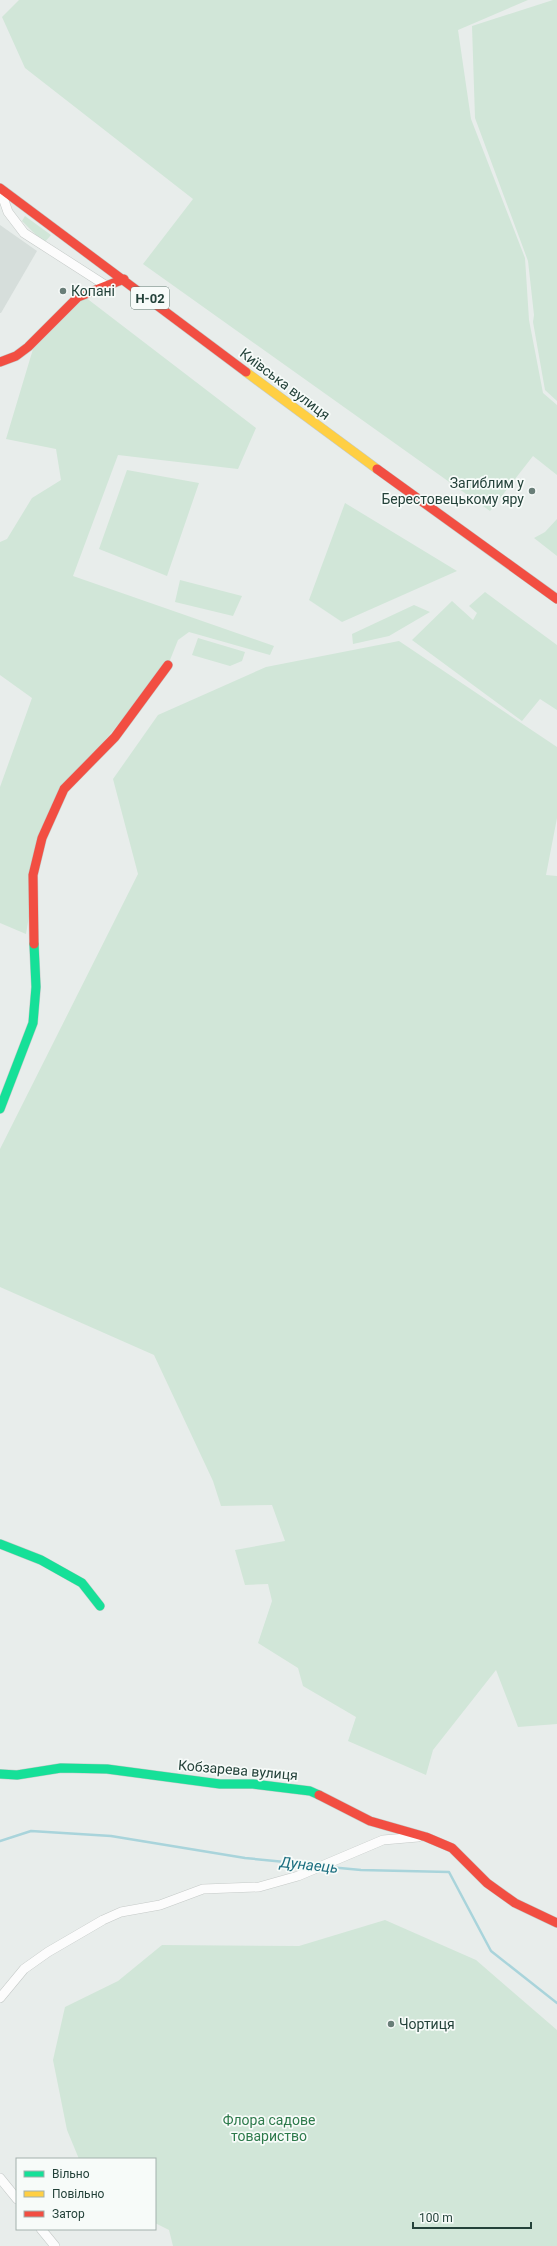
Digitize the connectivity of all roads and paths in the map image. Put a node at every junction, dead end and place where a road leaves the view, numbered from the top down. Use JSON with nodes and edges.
{"nodes":[{"id":1,"x":0,"y":189,"type":"edge"},
{"id":2,"x":124,"y":279,"type":"junction"},
{"id":3,"x":105,"y":285,"type":"junction"},
{"id":4,"x":0,"y":362,"type":"edge"},
{"id":5,"x":557,"y":599,"type":"edge"},
{"id":6,"x":168,"y":665,"type":"dead end"},
{"id":7,"x":0,"y":1109,"type":"edge"},
{"id":8,"x":0,"y":1544,"type":"edge"},
{"id":9,"x":100,"y":1606,"type":"dead end"},
{"id":10,"x":0,"y":1774,"type":"edge"},
{"id":11,"x":426,"y":1837,"type":"junction"},
{"id":12,"x":557,"y":1923,"type":"edge"},
{"id":13,"x":0,"y":1998,"type":"edge"},
{"id":14,"x":0,"y":2178,"type":"edge"},
{"id":15,"x":16,"y":2198,"type":"edge"},
{"id":16,"x":42,"y":2230,"type":"edge"},
{"id":17,"x":55,"y":2246,"type":"edge"}],
"edges":[{"from":1,"to":2,"type":"street","name":"Київська вулиця","number":"Н-02"},
{"from":1,"to":3,"type":"street"},
{"from":2,"to":3,"type":"street"},
{"from":2,"to":5,"type":"street","name":"Київська вулиця","number":"Н-02"},
{"from":3,"to":4,"type":"street"},
{"from":6,"to":7,"type":"street"},
{"from":8,"to":9,"type":"street"},
{"from":10,"to":11,"type":"street","name":"Кобзарева вулиця"},
{"from":11,"to":12,"type":"street","name":"Кобзарева вулиця"},
{"from":11,"to":13,"type":"street"},
{"from":14,"to":15,"type":"street"},
{"from":16,"to":17,"type":"street"}]}
